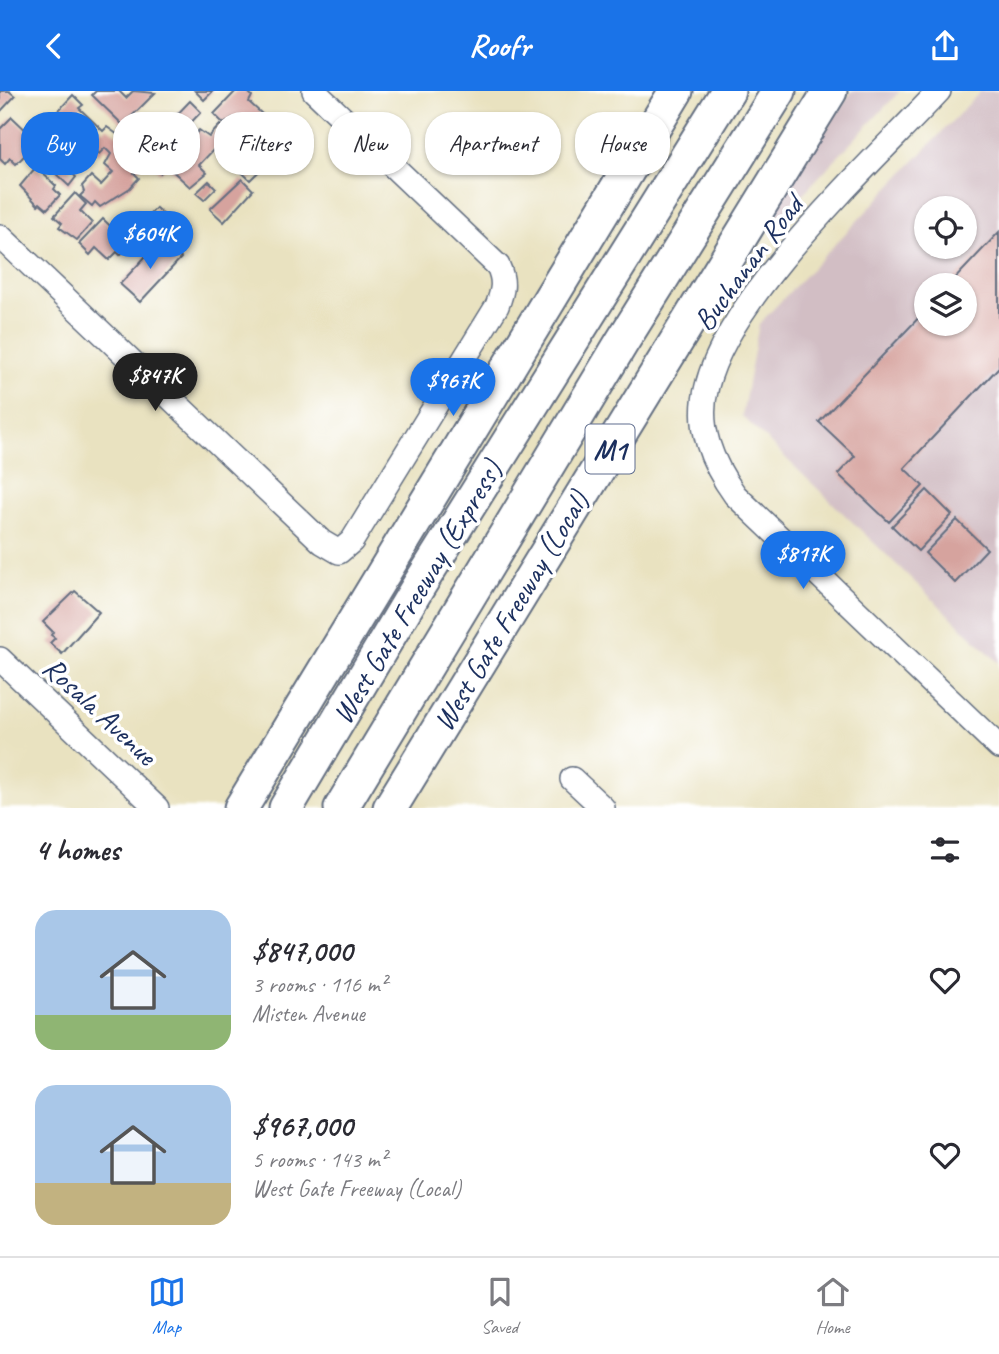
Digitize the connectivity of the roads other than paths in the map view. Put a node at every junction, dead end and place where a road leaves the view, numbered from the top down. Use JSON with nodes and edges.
{"nodes":[{"id":1,"x":314,"y":91,"type":"edge"},
{"id":2,"x":676,"y":91,"type":"edge"},
{"id":3,"x":728,"y":91,"type":"edge"},
{"id":4,"x":779,"y":91,"type":"edge"},
{"id":5,"x":830,"y":91,"type":"edge"},
{"id":6,"x":939,"y":91,"type":"edge"},
{"id":7,"x":0,"y":236,"type":"edge"},
{"id":8,"x":0,"y":659,"type":"edge"},
{"id":9,"x":999,"y":747,"type":"edge"},
{"id":10,"x":572,"y":779,"type":"dead end"},
{"id":11,"x":157,"y":808,"type":"edge"},
{"id":12,"x":241,"y":808,"type":"edge"},
{"id":13,"x":286,"y":808,"type":"edge"},
{"id":14,"x":341,"y":808,"type":"edge"},
{"id":15,"x":390,"y":808,"type":"edge"},
{"id":16,"x":603,"y":808,"type":"edge"}],
"edges":[{"from":1,"to":7,"type":"street"},
{"from":2,"to":12,"type":"highway"},
{"from":3,"to":13,"type":"highway","name":"West Gate Freeway (Express)"},
{"from":4,"to":14,"type":"highway","name":"West Gate Freeway (Express)","number":"M1"},
{"from":5,"to":15,"type":"highway","name":"West Gate Freeway (Local)","number":"M1"},
{"from":6,"to":9,"type":"street","name":"Buchanan Road"},
{"from":8,"to":11,"type":"street","name":"Rosala Avenue"},
{"from":10,"to":16,"type":"street"}]}
